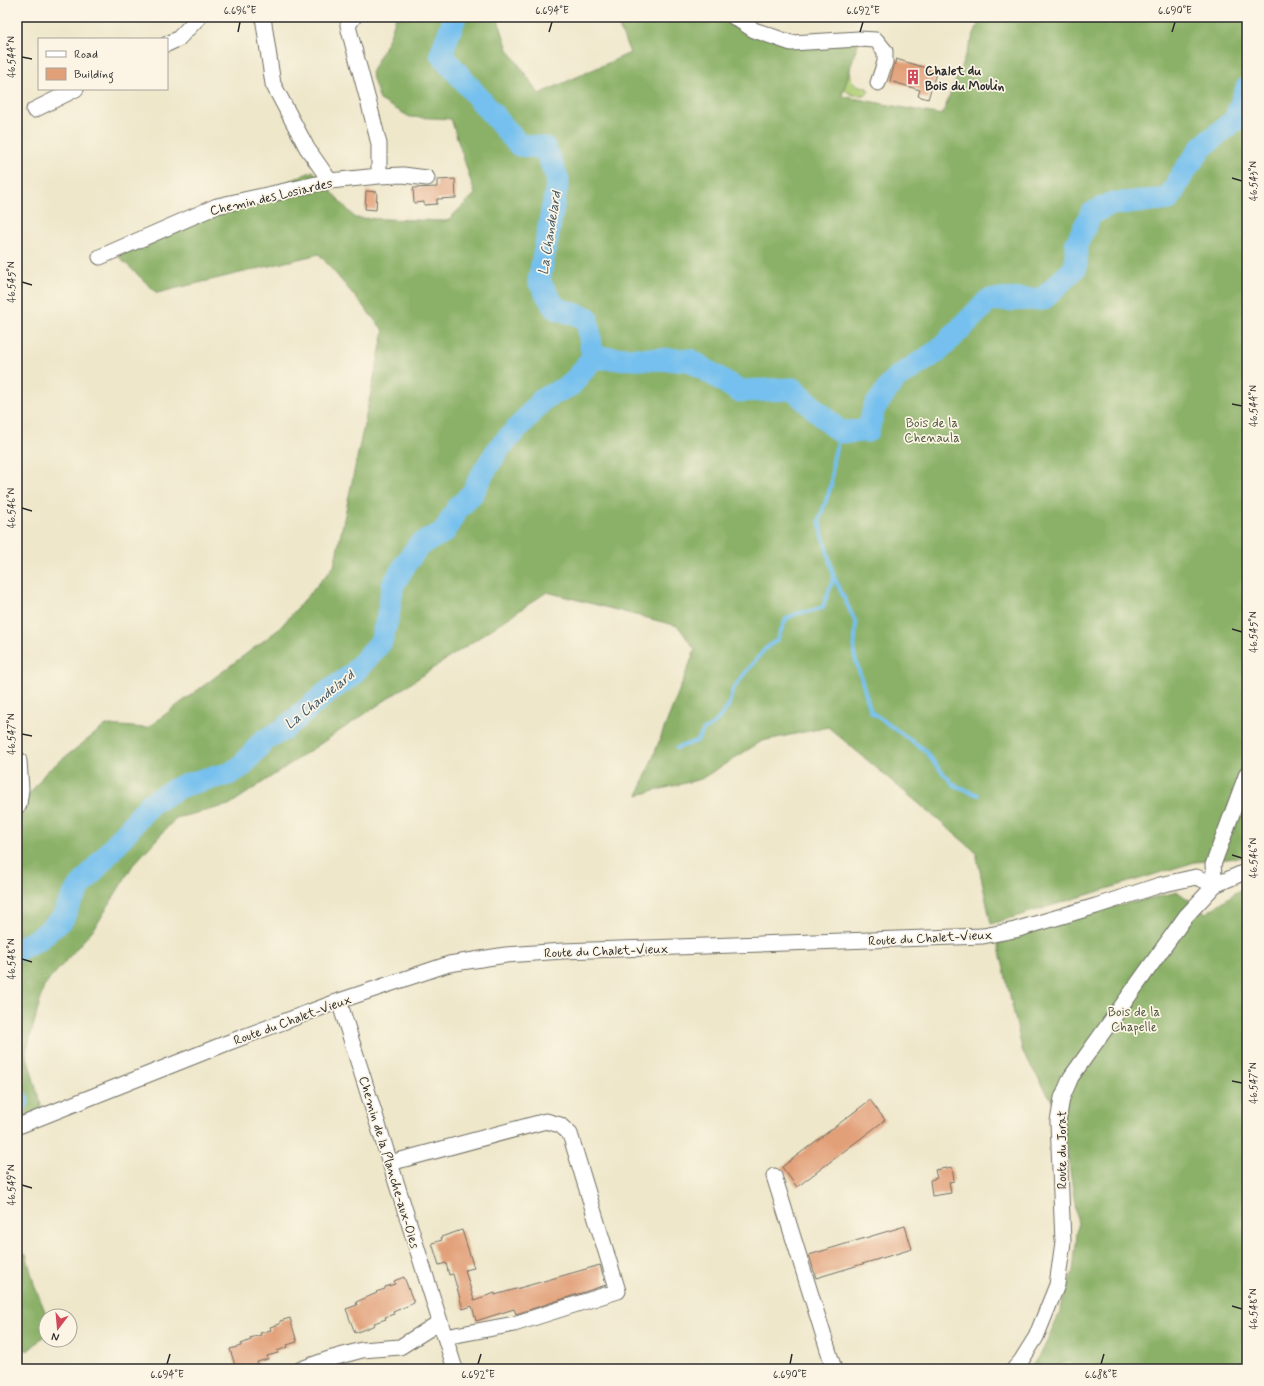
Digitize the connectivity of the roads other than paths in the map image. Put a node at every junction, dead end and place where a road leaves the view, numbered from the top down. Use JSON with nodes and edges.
{"nodes":[{"id":1,"x":199,"y":17,"type":"edge"},
{"id":2,"x":263,"y":17,"type":"edge"},
{"id":3,"x":354,"y":17,"type":"edge"},
{"id":4,"x":734,"y":17,"type":"edge"},
{"id":5,"x":168,"y":44,"type":"edge"},
{"id":6,"x":878,"y":83,"type":"dead end"},
{"id":7,"x":74,"y":90,"type":"edge"},
{"id":8,"x":34,"y":110,"type":"dead end"},
{"id":9,"x":379,"y":176,"type":"junction"},
{"id":10,"x":427,"y":178,"type":"dead end"},
{"id":11,"x":330,"y":181,"type":"junction"},
{"id":12,"x":100,"y":257,"type":"dead end"},
{"id":13,"x":17,"y":761,"type":"edge"},
{"id":14,"x":1247,"y":773,"type":"edge"},
{"id":15,"x":17,"y":804,"type":"edge"},
{"id":16,"x":1247,"y":871,"type":"edge"},
{"id":17,"x":1215,"y":885,"type":"junction"},
{"id":18,"x":339,"y":1002,"type":"junction"},
{"id":19,"x":17,"y":1125,"type":"edge"},
{"id":20,"x":390,"y":1163,"type":"junction"},
{"id":21,"x":774,"y":1176,"type":"dead end"},
{"id":22,"x":440,"y":1322,"type":"junction"},
{"id":23,"x":445,"y":1337,"type":"junction"},
{"id":24,"x":301,"y":1369,"type":"edge"},
{"id":25,"x":455,"y":1369,"type":"edge"},
{"id":26,"x":834,"y":1369,"type":"edge"},
{"id":27,"x":1014,"y":1369,"type":"edge"}],
"edges":[{"from":1,"to":5,"type":"street"},
{"from":2,"to":11,"type":"street"},
{"from":3,"to":9,"type":"street"},
{"from":4,"to":6,"type":"street"},
{"from":7,"to":8,"type":"street"},
{"from":9,"to":10,"type":"street","name":"Chemin des Losiardes"},
{"from":9,"to":11,"type":"street","name":"Chemin des Losiardes"},
{"from":11,"to":12,"type":"street","name":"Chemin des Losiardes"},
{"from":13,"to":15,"type":"main road"},
{"from":14,"to":17,"type":"street"},
{"from":16,"to":17,"type":"street","name":"Route du Jorat"},
{"from":17,"to":18,"type":"street","name":"Route du Chalet-Vieux"},
{"from":17,"to":27,"type":"street","name":"Route du Jorat"},
{"from":18,"to":19,"type":"street","name":"Route du Chalet-Vieux"},
{"from":18,"to":20,"type":"street","name":"Chemin de la Planche-aux-Oies"},
{"from":20,"to":22,"type":"street","name":"Chemin de la Planche-aux-Oies"},
{"from":20,"to":23,"type":"street"},
{"from":21,"to":26,"type":"street"},
{"from":22,"to":23,"type":"street","name":"Chemin de la Planche-aux-Oies"},
{"from":22,"to":24,"type":"street"},
{"from":23,"to":25,"type":"street","name":"Chemin de la Planche-aux-Oies"}]}
